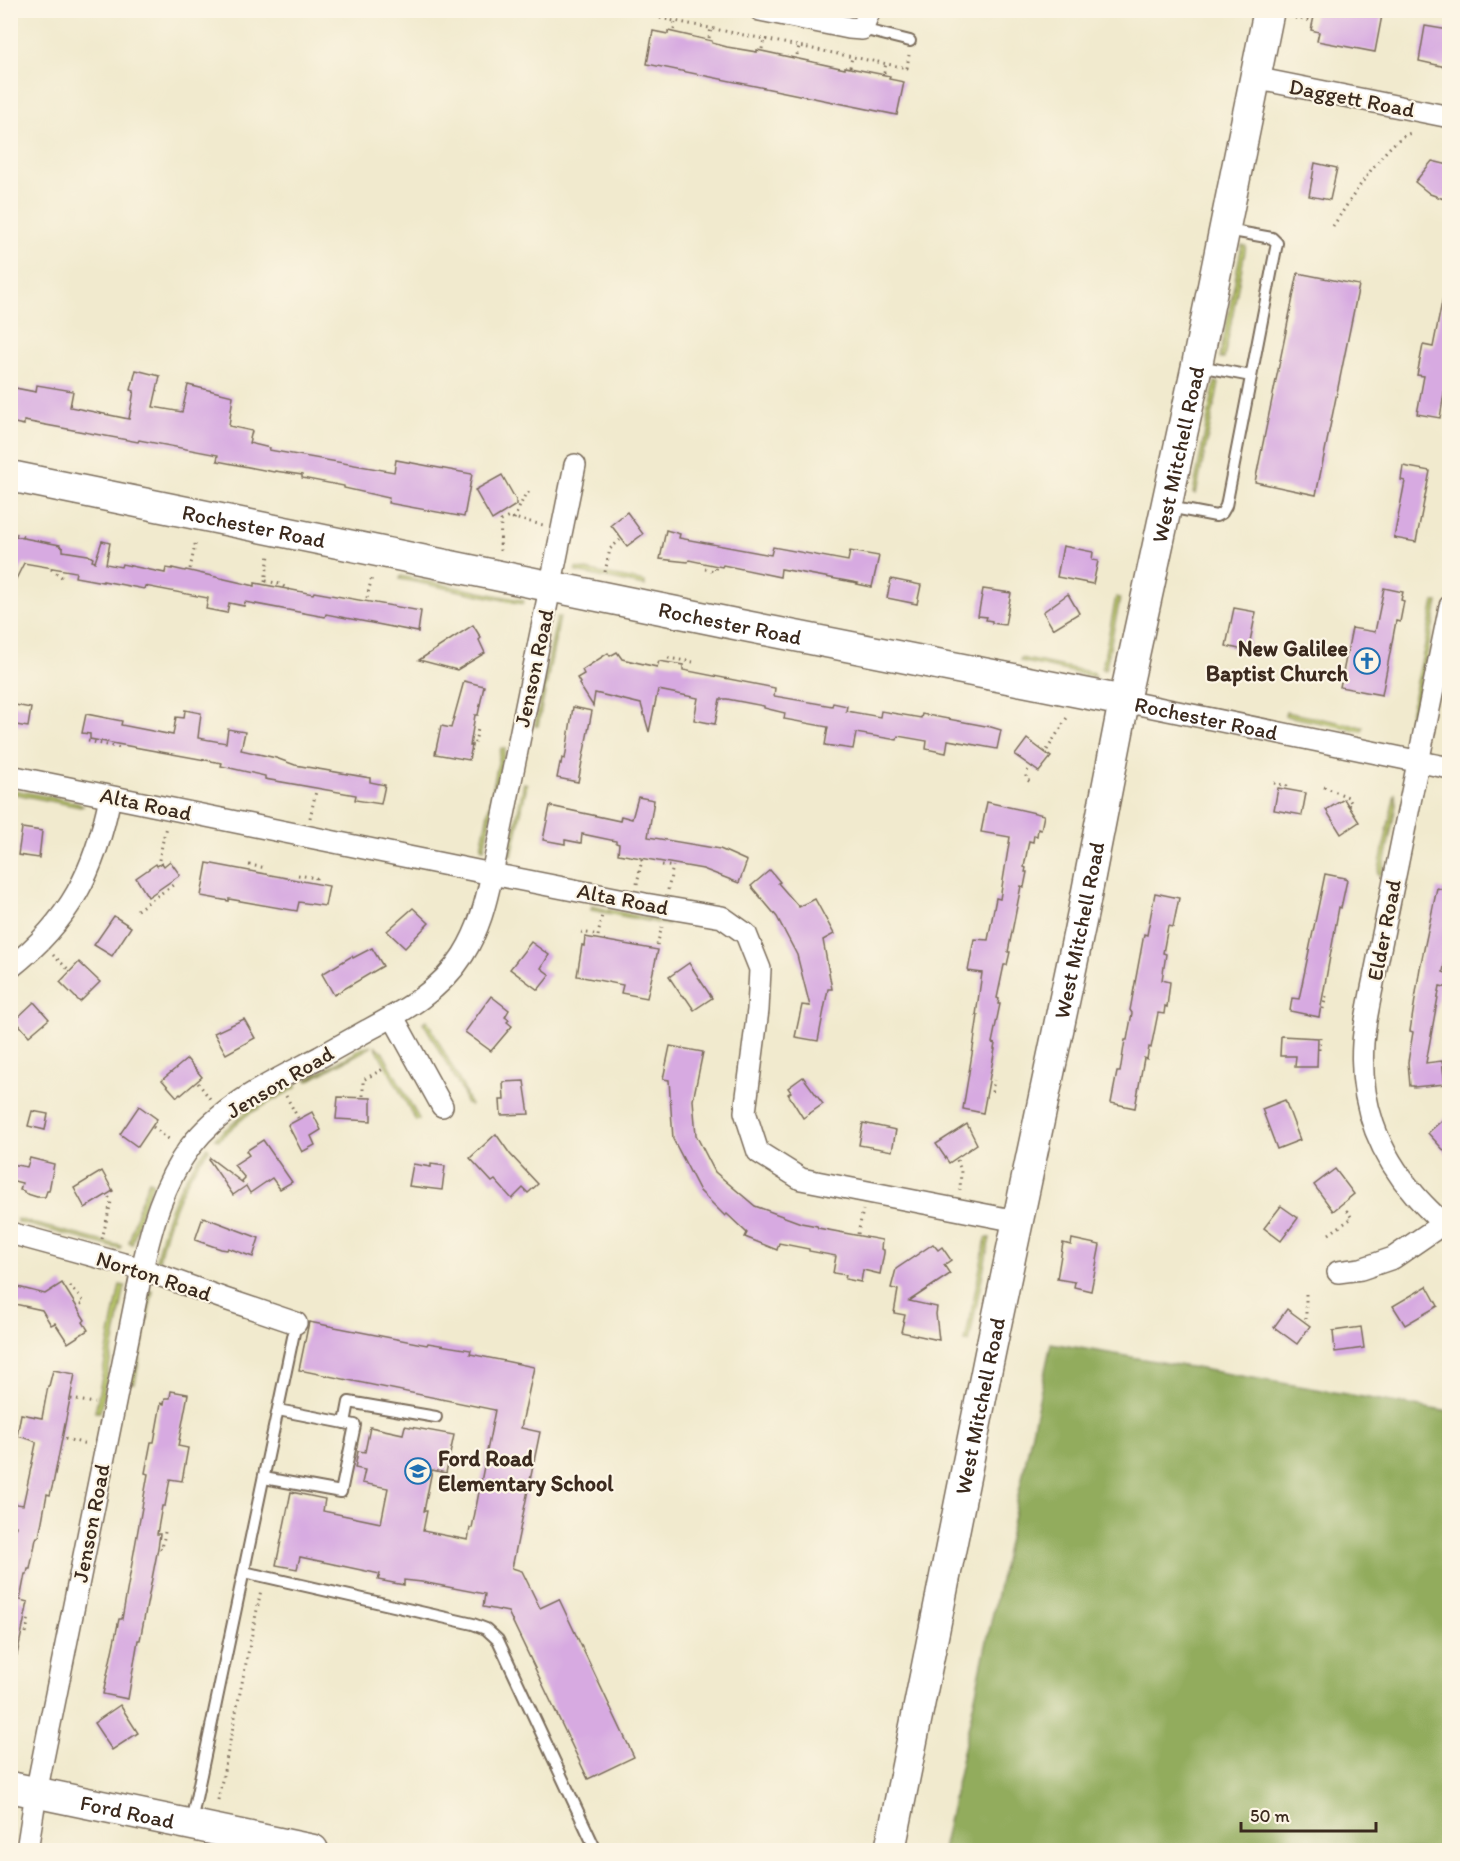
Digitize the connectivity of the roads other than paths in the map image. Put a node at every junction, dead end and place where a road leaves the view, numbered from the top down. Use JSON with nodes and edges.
{"nodes":[{"id":1,"x":760,"y":10,"type":"edge"},
{"id":2,"x":1282,"y":14,"type":"edge"},
{"id":3,"x":866,"y":20,"type":"edge"},
{"id":4,"x":910,"y":41,"type":"dead end"},
{"id":5,"x":1254,"y":78,"type":"junction"},
{"id":6,"x":1449,"y":117,"type":"edge"},
{"id":7,"x":1224,"y":230,"type":"junction"},
{"id":8,"x":1197,"y":365,"type":"junction"},
{"id":9,"x":1251,"y":376,"type":"junction"},
{"id":10,"x":575,"y":465,"type":"dead end"},
{"id":11,"x":10,"y":476,"type":"edge"},
{"id":12,"x":1166,"y":506,"type":"junction"},
{"id":13,"x":552,"y":586,"type":"junction"},
{"id":14,"x":1449,"y":606,"type":"edge"},
{"id":15,"x":1124,"y":701,"type":"junction"},
{"id":16,"x":1418,"y":762,"type":"junction"},
{"id":17,"x":1449,"y":768,"type":"edge"},
{"id":18,"x":10,"y":776,"type":"edge"},
{"id":19,"x":110,"y":797,"type":"junction"},
{"id":20,"x":492,"y":874,"type":"junction"},
{"id":21,"x":10,"y":968,"type":"edge"},
{"id":22,"x":393,"y":1017,"type":"junction"},
{"id":23,"x":442,"y":1106,"type":"dead end"},
{"id":24,"x":1017,"y":1221,"type":"junction"},
{"id":25,"x":1447,"y":1225,"type":"edge"},
{"id":26,"x":10,"y":1233,"type":"edge"},
{"id":27,"x":142,"y":1269,"type":"junction"},
{"id":28,"x":1338,"y":1272,"type":"dead end"},
{"id":29,"x":297,"y":1323,"type":"joint"},
{"id":30,"x":278,"y":1410,"type":"junction"},
{"id":31,"x":436,"y":1417,"type":"dead end"},
{"id":32,"x":345,"y":1423,"type":"junction"},
{"id":33,"x":264,"y":1478,"type":"junction"},
{"id":34,"x":244,"y":1572,"type":"junction"},
{"id":35,"x":23,"y":1790,"type":"edge"},
{"id":36,"x":190,"y":1825,"type":"junction"},
{"id":37,"x":27,"y":1851,"type":"edge"},
{"id":38,"x":314,"y":1851,"type":"edge"},
{"id":39,"x":594,"y":1851,"type":"edge"},
{"id":40,"x":890,"y":1851,"type":"edge"}],
"edges":[{"from":1,"to":3,"type":"street"},
{"from":2,"to":5,"type":"main road","name":"West Mitchell Road"},
{"from":3,"to":4,"type":"lane"},
{"from":5,"to":6,"type":"street","name":"Daggett Road"},
{"from":5,"to":7,"type":"main road","name":"West Mitchell Road"},
{"from":7,"to":8,"type":"main road","name":"West Mitchell Road"},
{"from":7,"to":9,"type":"lane"},
{"from":8,"to":9,"type":"lane"},
{"from":8,"to":12,"type":"main road","name":"West Mitchell Road"},
{"from":9,"to":12,"type":"lane"},
{"from":10,"to":13,"type":"street","name":"Jenson Road"},
{"from":11,"to":13,"type":"main road","name":"Rochester Road"},
{"from":12,"to":15,"type":"main road","name":"West Mitchell Road"},
{"from":13,"to":15,"type":"main road","name":"Rochester Road"},
{"from":13,"to":20,"type":"street","name":"Jenson Road"},
{"from":14,"to":16,"type":"street","name":"Elder Road"},
{"from":15,"to":16,"type":"street","name":"Rochester Road"},
{"from":15,"to":24,"type":"main road","name":"West Mitchell Road"},
{"from":16,"to":17,"type":"street","name":"Rochester Road"},
{"from":16,"to":25,"type":"street","name":"Elder Road"},
{"from":18,"to":19,"type":"street","name":"Alta Road"},
{"from":19,"to":20,"type":"street","name":"Alta Road"},
{"from":19,"to":21,"type":"street"},
{"from":20,"to":22,"type":"street","name":"Jenson Road"},
{"from":20,"to":24,"type":"street","name":"Alta Road"},
{"from":22,"to":23,"type":"street"},
{"from":22,"to":27,"type":"street","name":"Jenson Road"},
{"from":24,"to":40,"type":"main road","name":"West Mitchell Road"},
{"from":25,"to":28,"type":"street"},
{"from":26,"to":27,"type":"street","name":"Norton Road"},
{"from":27,"to":29,"type":"street","name":"Norton Road"},
{"from":27,"to":35,"type":"street","name":"Jenson Road"},
{"from":29,"to":30,"type":"lane"},
{"from":30,"to":32,"type":"lane"},
{"from":30,"to":33,"type":"lane"},
{"from":31,"to":32,"type":"lane"},
{"from":32,"to":33,"type":"lane"},
{"from":33,"to":34,"type":"lane"},
{"from":34,"to":36,"type":"lane"},
{"from":34,"to":39,"type":"lane"},
{"from":35,"to":36,"type":"main road","name":"Ford Road"},
{"from":35,"to":37,"type":"street","name":"Jenson Road"},
{"from":36,"to":38,"type":"main road","name":"Ford Road"}]}
